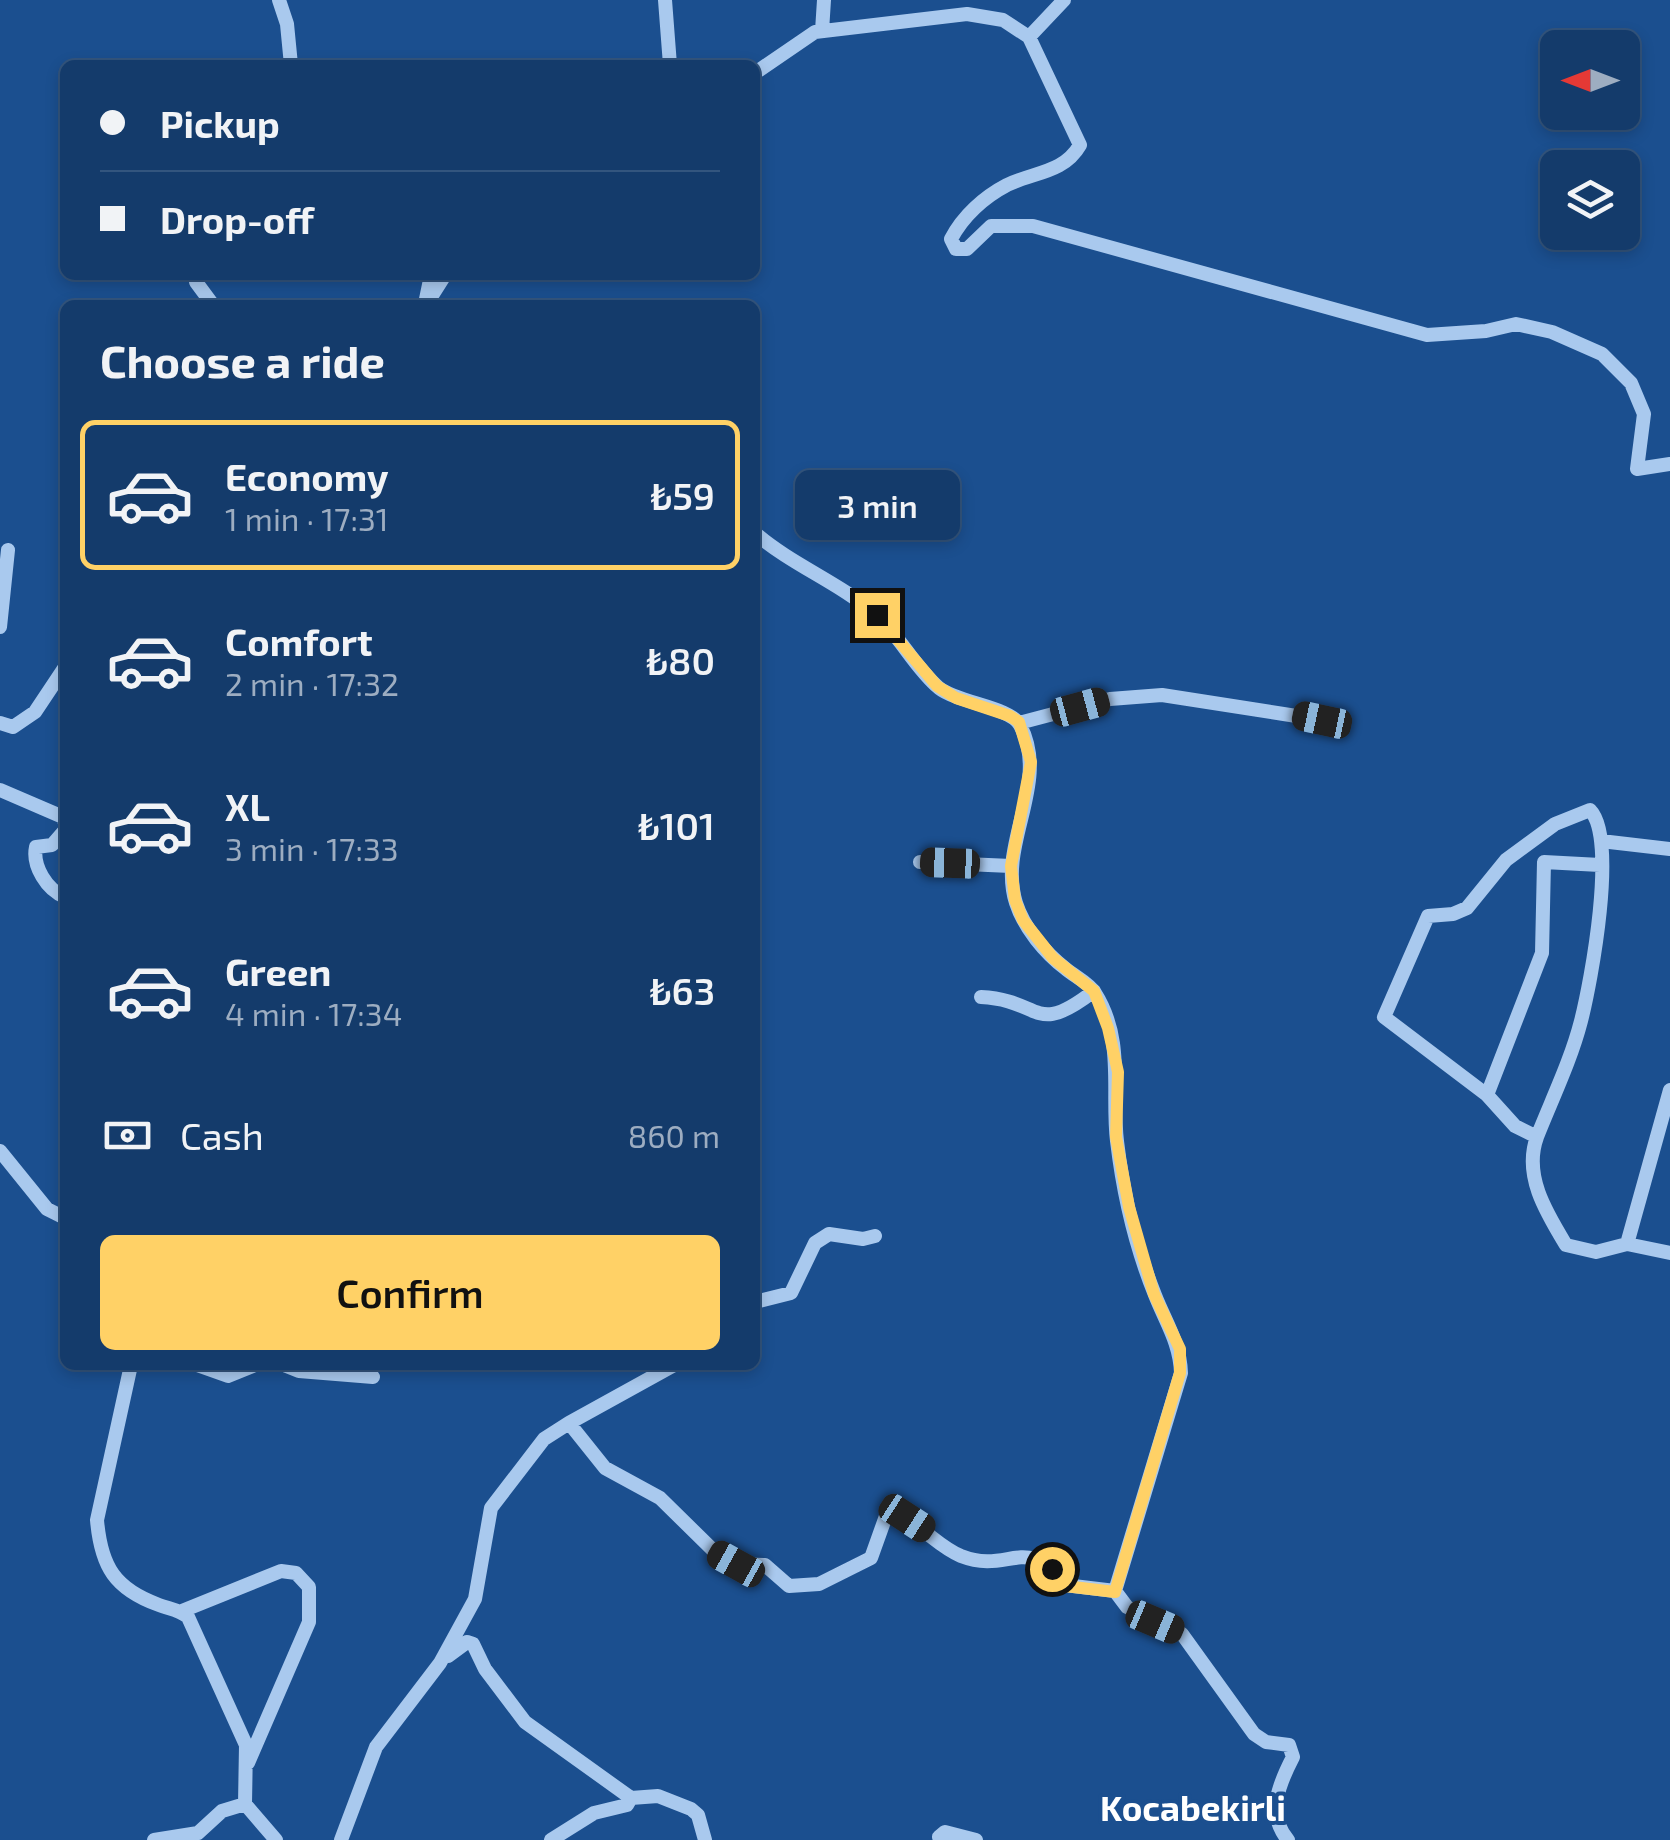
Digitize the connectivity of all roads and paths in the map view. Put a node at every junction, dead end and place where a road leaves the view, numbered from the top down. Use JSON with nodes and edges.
{"nodes":[{"id":1,"x":278,"y":0,"type":"edge"},
{"id":2,"x":665,"y":0,"type":"edge"},
{"id":3,"x":824,"y":0,"type":"edge"},
{"id":4,"x":1064,"y":0,"type":"edge"},
{"id":5,"x":822,"y":32,"type":"junction"},
{"id":6,"x":1029,"y":37,"type":"junction"},
{"id":7,"x":291,"y":60,"type":"edge"},
{"id":8,"x":670,"y":60,"type":"edge"},
{"id":9,"x":760,"y":69,"type":"edge"},
{"id":10,"x":196,"y":282,"type":"dead end"},
{"id":11,"x":209,"y":300,"type":"edge"},
{"id":12,"x":1670,"y":464,"type":"edge"},
{"id":13,"x":760,"y":537,"type":"edge"},
{"id":14,"x":8,"y":550,"type":"dead end"},
{"id":15,"x":0,"y":627,"type":"edge"},
{"id":16,"x":60,"y":674,"type":"edge"},
{"id":17,"x":1322,"y":720,"type":"dead end"},
{"id":18,"x":1019,"y":722,"type":"junction"},
{"id":19,"x":0,"y":723,"type":"edge"},
{"id":20,"x":0,"y":790,"type":"edge"},
{"id":21,"x":60,"y":815,"type":"edge"},
{"id":22,"x":60,"y":833,"type":"edge"},
{"id":23,"x":1601,"y":841,"type":"junction"},
{"id":24,"x":1670,"y":849,"type":"edge"},
{"id":25,"x":920,"y":862,"type":"dead end"},
{"id":26,"x":1011,"y":866,"type":"junction"},
{"id":27,"x":1600,"y":866,"type":"junction"},
{"id":28,"x":60,"y":896,"type":"edge"},
{"id":29,"x":1094,"y":991,"type":"junction"},
{"id":30,"x":981,"y":997,"type":"dead end"},
{"id":31,"x":1670,"y":1090,"type":"edge"},
{"id":32,"x":1487,"y":1095,"type":"junction"},
{"id":33,"x":1537,"y":1137,"type":"junction"},
{"id":34,"x":0,"y":1151,"type":"edge"},
{"id":35,"x":60,"y":1215,"type":"edge"},
{"id":36,"x":874,"y":1236,"type":"dead end"},
{"id":37,"x":1627,"y":1244,"type":"junction"},
{"id":38,"x":1670,"y":1253,"type":"edge"},
{"id":39,"x":760,"y":1301,"type":"edge"},
{"id":40,"x":129,"y":1370,"type":"edge"},
{"id":41,"x":211,"y":1370,"type":"edge"},
{"id":42,"x":242,"y":1370,"type":"edge"},
{"id":43,"x":296,"y":1370,"type":"edge"},
{"id":44,"x":665,"y":1370,"type":"edge"},
{"id":45,"x":373,"y":1378,"type":"dead end"},
{"id":46,"x":569,"y":1423,"type":"junction"},
{"id":47,"x":1115,"y":1592,"type":"junction"},
{"id":48,"x":182,"y":1612,"type":"junction"},
{"id":49,"x":440,"y":1662,"type":"junction"},
{"id":50,"x":248,"y":1764,"type":"junction"},
{"id":51,"x":631,"y":1798,"type":"junction"},
{"id":52,"x":246,"y":1804,"type":"junction"},
{"id":53,"x":939,"y":1837,"type":"dead end"},
{"id":54,"x":154,"y":1840,"type":"edge"},
{"id":55,"x":276,"y":1840,"type":"edge"},
{"id":56,"x":340,"y":1840,"type":"edge"},
{"id":57,"x":551,"y":1840,"type":"edge"},
{"id":58,"x":705,"y":1840,"type":"edge"},
{"id":59,"x":976,"y":1840,"type":"edge"},
{"id":60,"x":1288,"y":1840,"type":"edge"}],
"edges":[{"from":1,"to":7,"type":"street"},
{"from":2,"to":8,"type":"street"},
{"from":3,"to":5,"type":"street"},
{"from":4,"to":6,"type":"street"},
{"from":5,"to":6,"type":"street"},
{"from":5,"to":9,"type":"street"},
{"from":6,"to":12,"type":"street"},
{"from":10,"to":11,"type":"street"},
{"from":13,"to":18,"type":"street"},
{"from":14,"to":15,"type":"street"},
{"from":16,"to":19,"type":"street"},
{"from":17,"to":18,"type":"street"},
{"from":18,"to":26,"type":"street"},
{"from":20,"to":21,"type":"street"},
{"from":22,"to":28,"type":"street"},
{"from":23,"to":24,"type":"street"},
{"from":23,"to":27,"type":"street"},
{"from":23,"to":32,"type":"street"},
{"from":25,"to":26,"type":"street"},
{"from":26,"to":29,"type":"street"},
{"from":27,"to":32,"type":"street"},
{"from":27,"to":33,"type":"street"},
{"from":29,"to":30,"type":"street"},
{"from":29,"to":47,"type":"street"},
{"from":31,"to":37,"type":"street"},
{"from":32,"to":33,"type":"street"},
{"from":33,"to":37,"type":"street"},
{"from":34,"to":35,"type":"street"},
{"from":36,"to":39,"type":"street"},
{"from":37,"to":38,"type":"street"},
{"from":40,"to":48,"type":"street"},
{"from":41,"to":42,"type":"street"},
{"from":43,"to":45,"type":"street"},
{"from":44,"to":46,"type":"street"},
{"from":46,"to":47,"type":"street"},
{"from":46,"to":49,"type":"street"},
{"from":47,"to":60,"type":"street"},
{"from":48,"to":50,"type":"street"},
{"from":48,"to":50,"type":"street"},
{"from":49,"to":51,"type":"street"},
{"from":49,"to":56,"type":"street"},
{"from":50,"to":52,"type":"street"},
{"from":51,"to":57,"type":"street"},
{"from":51,"to":58,"type":"street"},
{"from":52,"to":54,"type":"street"},
{"from":52,"to":55,"type":"street"},
{"from":53,"to":59,"type":"street"}]}
